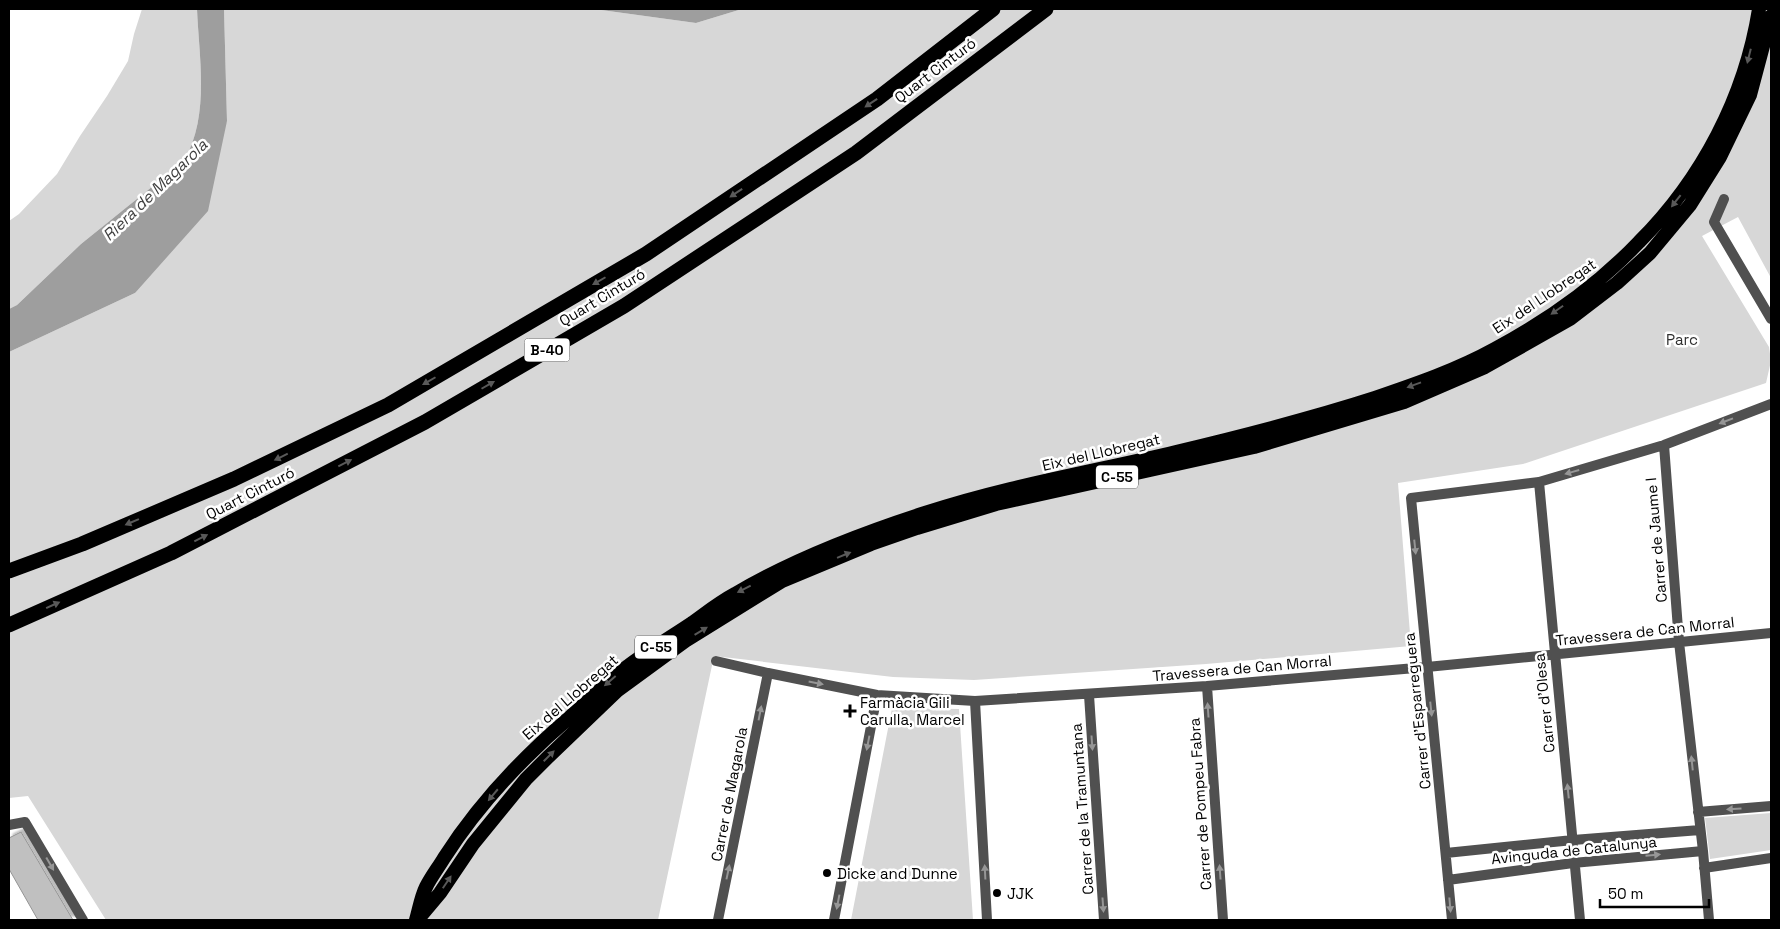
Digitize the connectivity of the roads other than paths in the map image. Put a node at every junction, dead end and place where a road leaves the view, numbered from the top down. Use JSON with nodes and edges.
{"nodes":[{"id":1,"x":993,"y":9,"type":"edge"},
{"id":2,"x":1046,"y":9,"type":"edge"},
{"id":3,"x":1759,"y":9,"type":"edge"},
{"id":4,"x":1771,"y":16,"type":"edge"},
{"id":5,"x":1724,"y":199,"type":"dead end"},
{"id":6,"x":1771,"y":319,"type":"edge"},
{"id":7,"x":1771,"y":404,"type":"edge"},
{"id":8,"x":1664,"y":445,"type":"junction"},
{"id":9,"x":1539,"y":482,"type":"junction"},
{"id":10,"x":9,"y":571,"type":"edge"},
{"id":11,"x":9,"y":625,"type":"edge"},
{"id":12,"x":1771,"y":633,"type":"edge"},
{"id":13,"x":1679,"y":642,"type":"junction"},
{"id":14,"x":1554,"y":655,"type":"junction"},
{"id":15,"x":716,"y":661,"type":"dead end"},
{"id":16,"x":1427,"y":667,"type":"junction"},
{"id":17,"x":768,"y":673,"type":"junction"},
{"id":18,"x":1207,"y":686,"type":"junction"},
{"id":19,"x":877,"y":695,"type":"junction"},
{"id":20,"x":1089,"y":695,"type":"junction"},
{"id":21,"x":974,"y":701,"type":"junction"},
{"id":22,"x":1771,"y":806,"type":"edge"},
{"id":23,"x":1698,"y":812,"type":"junction"},
{"id":24,"x":9,"y":825,"type":"edge"},
{"id":25,"x":1700,"y":830,"type":"junction"},
{"id":26,"x":1573,"y":840,"type":"junction"},
{"id":27,"x":1703,"y":851,"type":"junction"},
{"id":28,"x":1446,"y":853,"type":"junction"},
{"id":29,"x":1771,"y":858,"type":"edge"},
{"id":30,"x":1573,"y":863,"type":"junction"},
{"id":31,"x":1704,"y":868,"type":"junction"},
{"id":32,"x":1448,"y":880,"type":"junction"},
{"id":33,"x":83,"y":920,"type":"edge"},
{"id":34,"x":416,"y":920,"type":"edge"},
{"id":35,"x":718,"y":920,"type":"edge"},
{"id":36,"x":834,"y":920,"type":"edge"},
{"id":37,"x":988,"y":920,"type":"edge"},
{"id":38,"x":1104,"y":920,"type":"edge"},
{"id":39,"x":1223,"y":920,"type":"edge"},
{"id":40,"x":1452,"y":920,"type":"edge"},
{"id":41,"x":1580,"y":920,"type":"edge"},
{"id":42,"x":1709,"y":920,"type":"edge"}],
"edges":[{"from":1,"to":10,"type":"highway","name":"Quart Cinturó","number":"B-40","one_way":true},
{"from":11,"to":2,"type":"highway","name":"Quart Cinturó","number":"B-40","one_way":true},
{"from":3,"to":34,"type":"highway","name":"Eix del Llobregat","number":"C-55","one_way":true},
{"from":34,"to":4,"type":"highway","name":"Eix del Llobregat","number":"C-55","one_way":true},
{"from":5,"to":6,"type":"street"},
{"from":7,"to":8,"type":"street","one_way":true},
{"from":8,"to":9,"type":"street","one_way":true},
{"from":8,"to":13,"type":"street","name":"Carrer de Jaume I"},
{"from":9,"to":14,"type":"street","name":"Carrer d'Olesa"},
{"from":9,"to":16,"type":"street","name":"Carrer d'Esparreguera","one_way":true},
{"from":12,"to":13,"type":"street","name":"Travessera de Can Morral"},
{"from":13,"to":14,"type":"street","name":"Travessera de Can Morral"},
{"from":23,"to":13,"type":"street","name":"Carrer de Jaume I","one_way":true},
{"from":14,"to":16,"type":"street","name":"Travessera de Can Morral"},
{"from":26,"to":14,"type":"street","name":"Carrer d'Olesa","one_way":true},
{"from":15,"to":17,"type":"street","name":"Travessera de Can Morral"},
{"from":16,"to":18,"type":"street","name":"Travessera de Can Morral"},
{"from":16,"to":28,"type":"street","name":"Carrer d'Esparreguera","one_way":true},
{"from":17,"to":19,"type":"street","name":"Travessera de Can Morral","one_way":true},
{"from":35,"to":17,"type":"street","name":"Carrer de Magarola","one_way":true},
{"from":18,"to":20,"type":"street","name":"Travessera de Can Morral"},
{"from":39,"to":18,"type":"street","name":"Carrer de Pompeu Fabra","one_way":true},
{"from":19,"to":21,"type":"street","name":"Travessera de Can Morral"},
{"from":19,"to":36,"type":"street","one_way":true},
{"from":20,"to":21,"type":"street","name":"Travessera de Can Morral"},
{"from":20,"to":38,"type":"street","name":"Carrer de la Tramuntana","one_way":true},
{"from":37,"to":21,"type":"street","one_way":true},
{"from":22,"to":23,"type":"street","one_way":true},
{"from":23,"to":25,"type":"street","name":"Carrer de Jaume I"},
{"from":24,"to":33,"type":"street","one_way":true},
{"from":25,"to":26,"type":"street","name":"Avinguda de Catalunya"},
{"from":25,"to":27,"type":"street","name":"Carrer de Jaume I"},
{"from":26,"to":28,"type":"street","name":"Avinguda de Catalunya"},
{"from":26,"to":30,"type":"street","name":"Carrer d'Olesa"},
{"from":30,"to":27,"type":"street","name":"Avinguda de Catalunya","one_way":true},
{"from":27,"to":31,"type":"street","name":"Carrer de Jaume I"},
{"from":28,"to":32,"type":"street","name":"Carrer d'Esparreguera"},
{"from":29,"to":31,"type":"street"},
{"from":30,"to":32,"type":"street","name":"Avinguda de Catalunya"},
{"from":30,"to":41,"type":"street","name":"Carrer d'Olesa"},
{"from":31,"to":42,"type":"street"},
{"from":32,"to":40,"type":"street","name":"Carrer d'Esparreguera","one_way":true}]}
